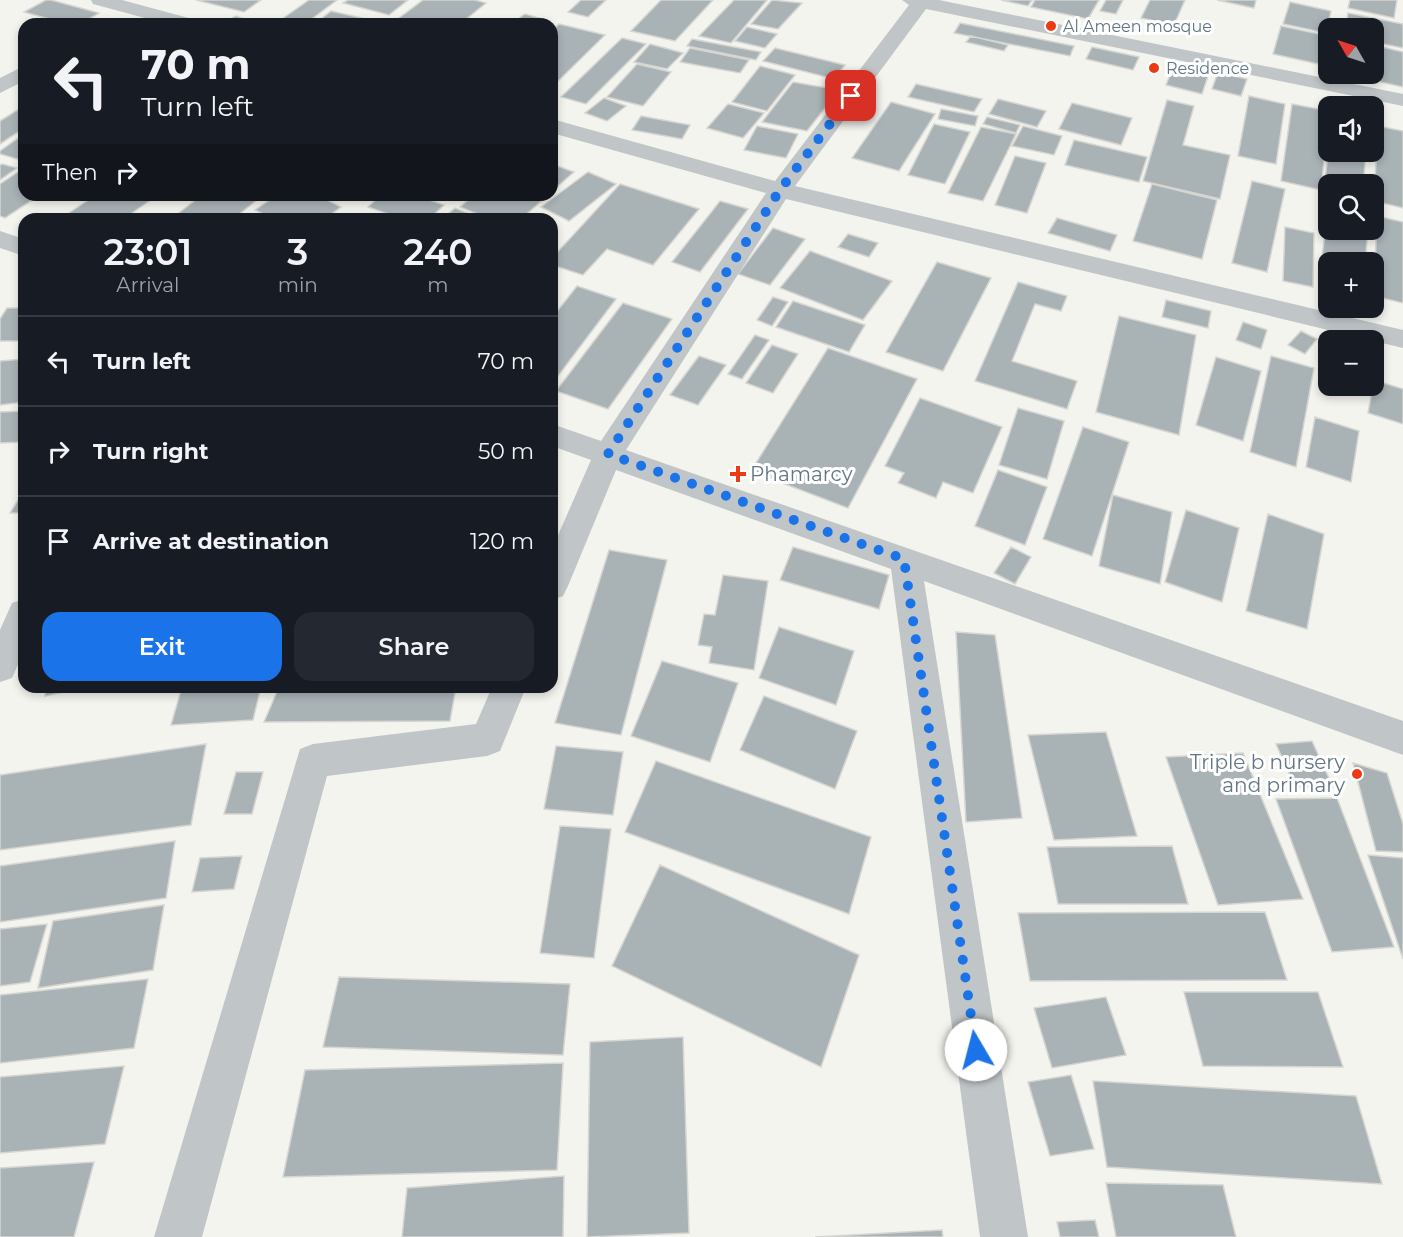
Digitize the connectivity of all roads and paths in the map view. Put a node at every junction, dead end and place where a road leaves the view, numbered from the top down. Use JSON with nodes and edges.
{"nodes":[{"id":1,"x":100,"y":0,"type":"edge"},
{"id":2,"x":918,"y":1,"type":"edge"},
{"id":3,"x":130,"y":8,"type":"junction"},
{"id":4,"x":113,"y":18,"type":"edge"},
{"id":5,"x":167,"y":18,"type":"edge"},
{"id":6,"x":18,"y":76,"type":"edge"},
{"id":7,"x":0,"y":87,"type":"edge"},
{"id":8,"x":1403,"y":100,"type":"edge"},
{"id":9,"x":558,"y":128,"type":"edge"},
{"id":10,"x":780,"y":190,"type":"junction"},
{"id":11,"x":0,"y":239,"type":"edge"},
{"id":12,"x":18,"y":246,"type":"edge"},
{"id":13,"x":1403,"y":339,"type":"edge"},
{"id":14,"x":558,"y":437,"type":"edge"},
{"id":15,"x":608,"y":454,"type":"junction"},
{"id":16,"x":904,"y":559,"type":"junction"},
{"id":17,"x":558,"y":572,"type":"edge"},
{"id":18,"x":18,"y":626,"type":"edge"},
{"id":19,"x":0,"y":667,"type":"edge"},
{"id":20,"x":506,"y":693,"type":"edge"},
{"id":21,"x":1403,"y":738,"type":"edge"},
{"id":22,"x":178,"y":1237,"type":"edge"},
{"id":23,"x":1004,"y":1237,"type":"edge"}],
"edges":[{"from":1,"to":3,"type":"street"},
{"from":2,"to":8,"type":"street"},
{"from":2,"to":10,"type":"street"},
{"from":3,"to":4,"type":"street"},
{"from":3,"to":5,"type":"street"},
{"from":6,"to":7,"type":"street"},
{"from":9,"to":10,"type":"street"},
{"from":10,"to":13,"type":"street"},
{"from":10,"to":15,"type":"street"},
{"from":11,"to":12,"type":"street"},
{"from":14,"to":15,"type":"street"},
{"from":15,"to":16,"type":"street"},
{"from":15,"to":17,"type":"street"},
{"from":16,"to":21,"type":"street"},
{"from":16,"to":23,"type":"street"},
{"from":18,"to":19,"type":"street"},
{"from":20,"to":22,"type":"street"}]}
